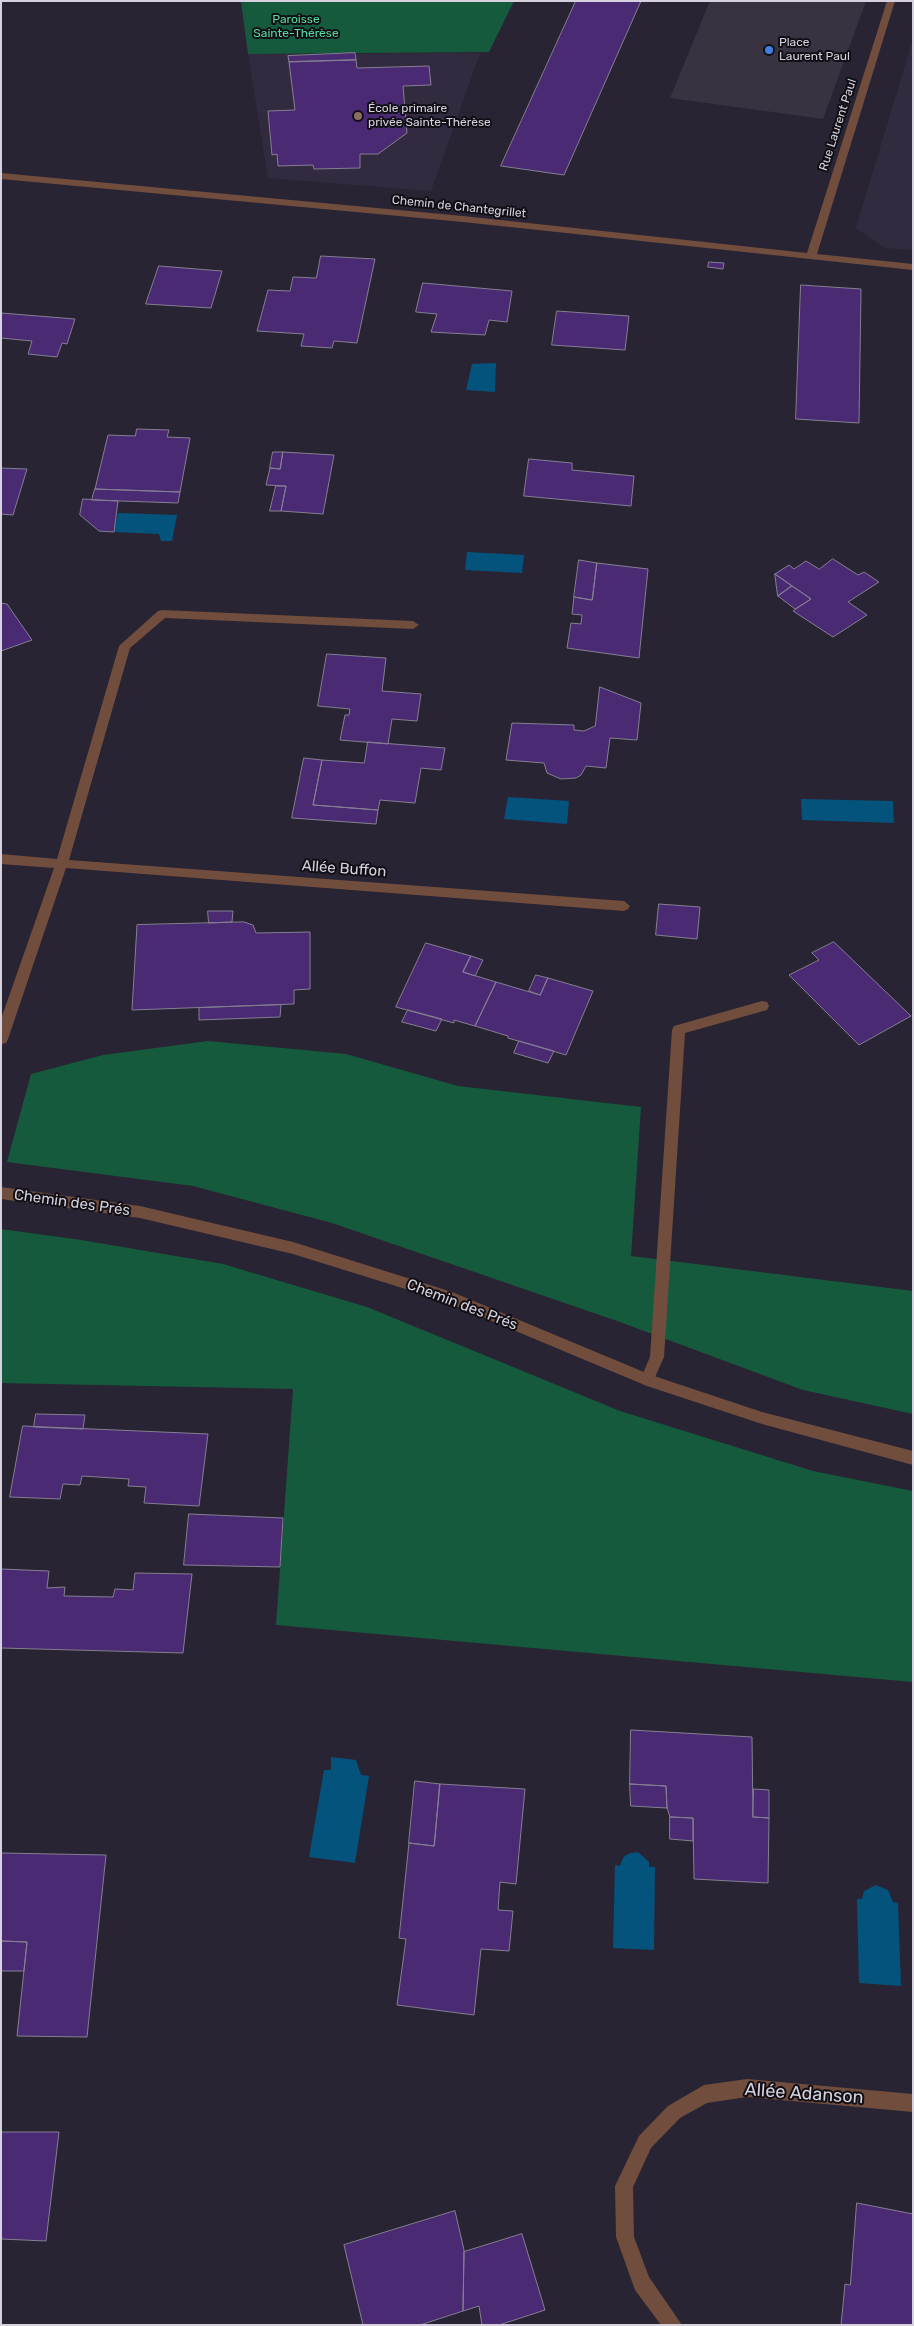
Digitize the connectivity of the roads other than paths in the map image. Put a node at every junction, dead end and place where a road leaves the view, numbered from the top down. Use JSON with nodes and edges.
{"nodes":[{"id":1,"x":891,"y":1,"type":"edge"},
{"id":2,"x":1,"y":176,"type":"edge"},
{"id":3,"x":811,"y":257,"type":"junction"},
{"id":4,"x":913,"y":267,"type":"edge"},
{"id":5,"x":413,"y":625,"type":"dead end"},
{"id":6,"x":1,"y":859,"type":"edge"},
{"id":7,"x":62,"y":864,"type":"junction"},
{"id":8,"x":624,"y":906,"type":"dead end"},
{"id":9,"x":762,"y":1006,"type":"dead end"},
{"id":10,"x":1,"y":1039,"type":"edge"},
{"id":11,"x":1,"y":1193,"type":"edge"},
{"id":12,"x":647,"y":1380,"type":"junction"},
{"id":13,"x":913,"y":1458,"type":"edge"},
{"id":14,"x":913,"y":2102,"type":"edge"},
{"id":15,"x":673,"y":2325,"type":"edge"}],
"edges":[{"from":1,"to":3,"type":"street","name":"Rue Laurent Paul"},
{"from":2,"to":3,"type":"street","name":"Chemin de Chantegrillet"},
{"from":3,"to":4,"type":"street","name":"Chemin de Chantegrillet"},
{"from":5,"to":7,"type":"street"},
{"from":6,"to":7,"type":"street","name":"Allée Buffon"},
{"from":7,"to":8,"type":"street","name":"Allée Buffon"},
{"from":7,"to":10,"type":"street"},
{"from":9,"to":12,"type":"street"},
{"from":11,"to":12,"type":"street","name":"Chemin des Prés"},
{"from":12,"to":13,"type":"street","name":"Chemin des Prés"},
{"from":14,"to":15,"type":"street","name":"Allée Adanson"}]}
